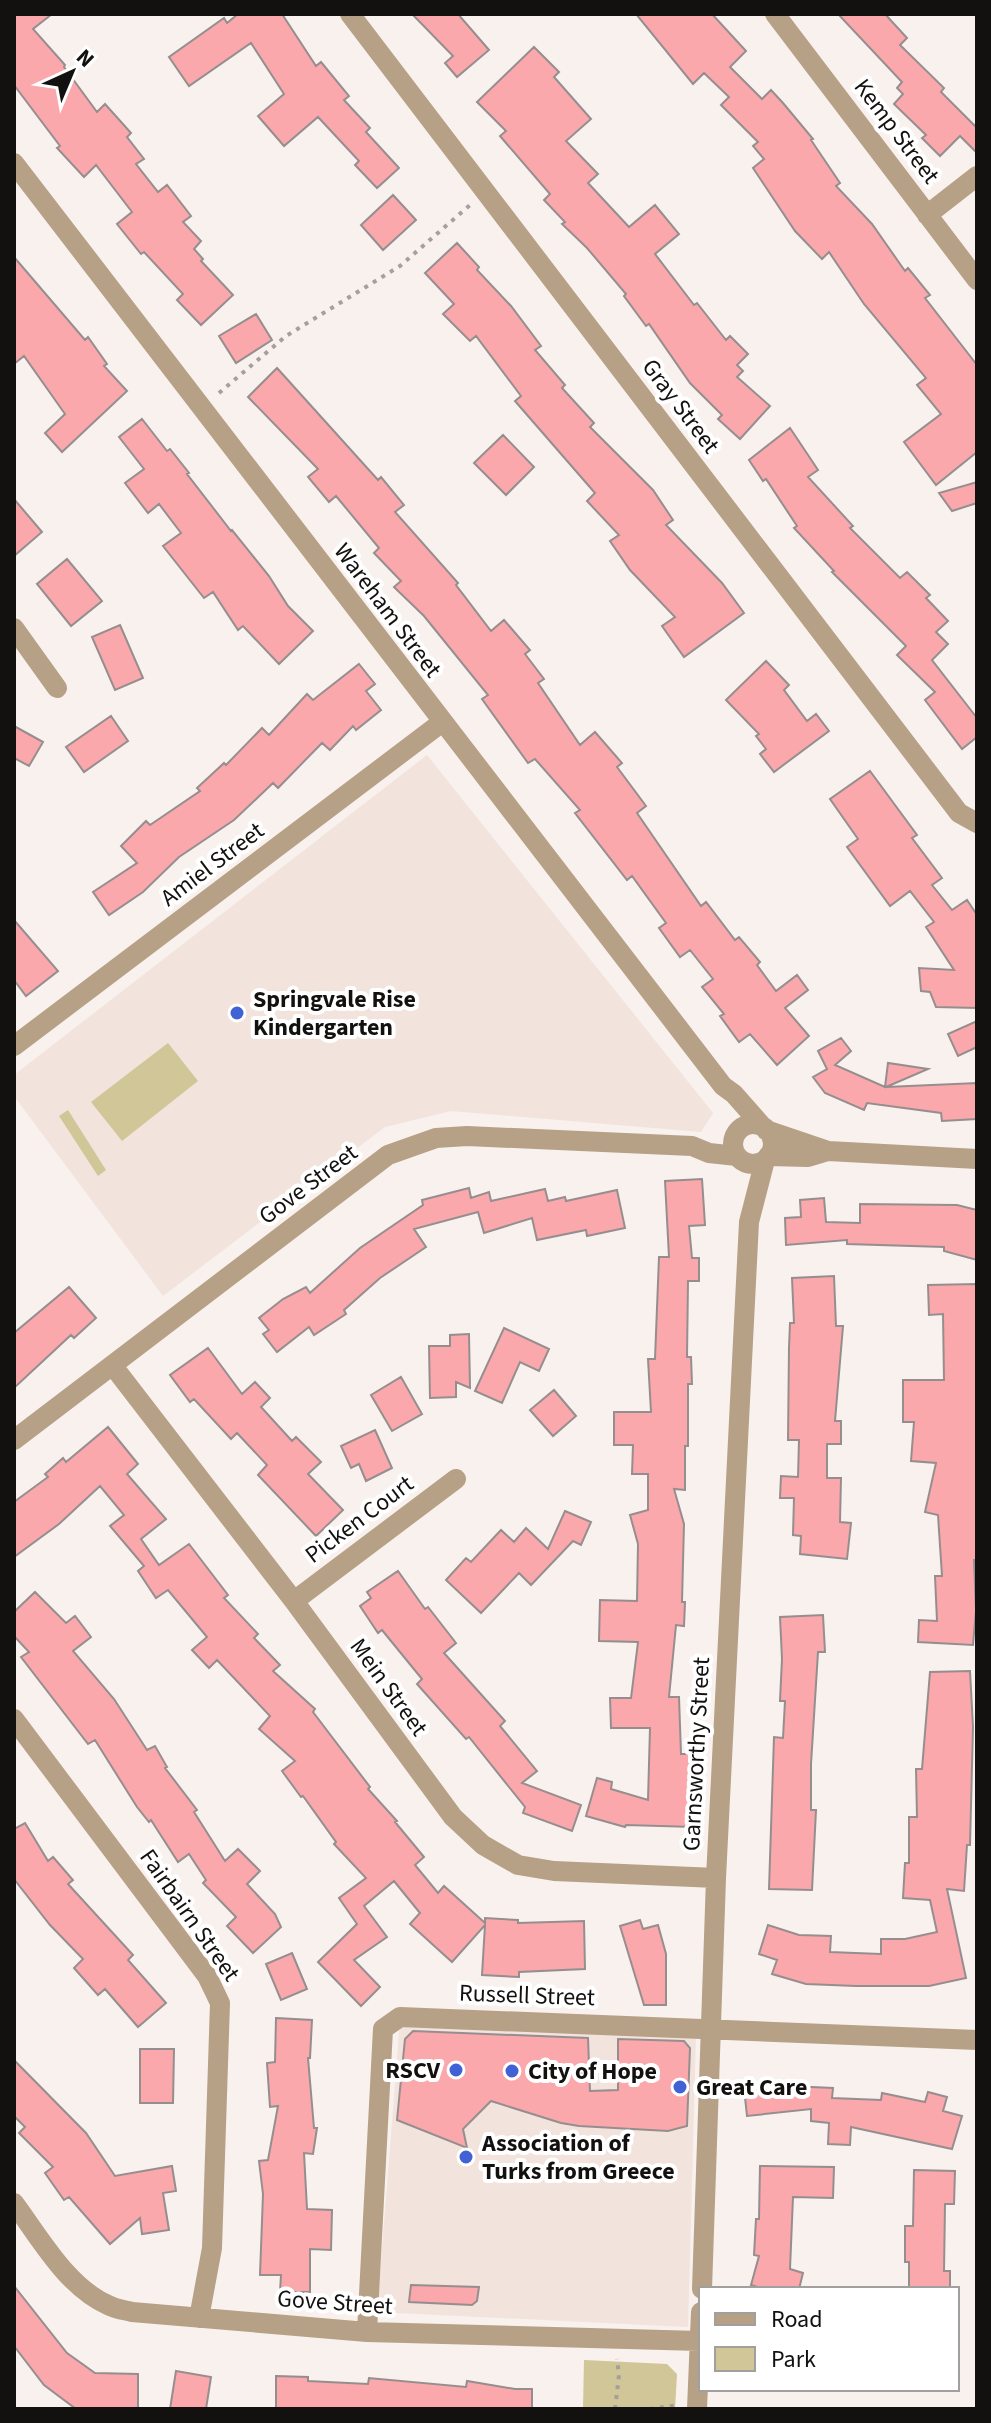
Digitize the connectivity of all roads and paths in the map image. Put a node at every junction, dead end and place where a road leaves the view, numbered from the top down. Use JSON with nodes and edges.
{"nodes":[{"id":1,"x":350,"y":14,"type":"edge"},
{"id":2,"x":775,"y":14,"type":"edge"},
{"id":3,"x":14,"y":163,"type":"edge"},
{"id":4,"x":977,"y":176,"type":"edge"},
{"id":5,"x":470,"y":205,"type":"dead end"},
{"id":6,"x":927,"y":215,"type":"junction"},
{"id":7,"x":977,"y":280,"type":"edge"},
{"id":8,"x":219,"y":393,"type":"dead end"},
{"id":9,"x":14,"y":628,"type":"edge"},
{"id":10,"x":57,"y":688,"type":"dead end"},
{"id":11,"x":441,"y":723,"type":"junction"},
{"id":12,"x":977,"y":823,"type":"edge"},
{"id":13,"x":14,"y":1046,"type":"edge"},
{"id":14,"x":723,"y":1086,"type":"junction"},
{"id":15,"x":765,"y":1128,"type":"junction"},
{"id":16,"x":736,"y":1133,"type":"junction"},
{"id":17,"x":692,"y":1146,"type":"junction"},
{"id":18,"x":828,"y":1151,"type":"junction"},
{"id":19,"x":738,"y":1157,"type":"junction"},
{"id":20,"x":766,"y":1158,"type":"junction"},
{"id":21,"x":977,"y":1159,"type":"edge"},
{"id":22,"x":749,"y":1222,"type":"junction"},
{"id":23,"x":113,"y":1366,"type":"junction"},
{"id":24,"x":14,"y":1440,"type":"edge"},
{"id":25,"x":456,"y":1479,"type":"dead end"},
{"id":26,"x":294,"y":1601,"type":"junction"},
{"id":27,"x":14,"y":1719,"type":"edge"},
{"id":28,"x":716,"y":1878,"type":"junction"},
{"id":29,"x":712,"y":2028,"type":"junction"},
{"id":30,"x":977,"y":2040,"type":"edge"},
{"id":31,"x":14,"y":2203,"type":"edge"},
{"id":32,"x":702,"y":2287,"type":"edge"},
{"id":33,"x":199,"y":2318,"type":"junction"},
{"id":34,"x":367,"y":2332,"type":"junction"},
{"id":35,"x":699,"y":2341,"type":"edge"},
{"id":36,"x":699,"y":2346,"type":"edge"},
{"id":37,"x":617,"y":2359,"type":"dead end"},
{"id":38,"x":688,"y":2407,"type":"edge"},
{"id":39,"x":615,"y":2409,"type":"edge"},
{"id":40,"x":650,"y":2409,"type":"edge"}],
"edges":[{"from":1,"to":12,"type":"street","name":"Gray Street"},
{"from":2,"to":6,"type":"street","name":"Kemp Street"},
{"from":3,"to":11,"type":"street","name":"Wareham Street"},
{"from":4,"to":6,"type":"street"},
{"from":5,"to":8,"type":"path"},
{"from":6,"to":7,"type":"street","name":"Kemp Street"},
{"from":9,"to":10,"type":"street"},
{"from":11,"to":13,"type":"street","name":"Amiel Street"},
{"from":11,"to":14,"type":"street","name":"Wareham Street"},
{"from":14,"to":15,"type":"street","name":"Wareham Street"},
{"from":14,"to":16,"type":"street","name":"Wareham Street"},
{"from":15,"to":16,"type":"street"},
{"from":15,"to":18,"type":"street"},
{"from":15,"to":20,"type":"street"},
{"from":16,"to":17,"type":"street","name":"Gove Street"},
{"from":16,"to":19,"type":"street"},
{"from":17,"to":19,"type":"street","name":"Gove Street"},
{"from":17,"to":23,"type":"street","name":"Gove Street"},
{"from":18,"to":20,"type":"street"},
{"from":18,"to":21,"type":"street"},
{"from":19,"to":20,"type":"street"},
{"from":19,"to":22,"type":"street","name":"Garnsworthy Street"},
{"from":20,"to":22,"type":"street","name":"Garnsworthy Street"},
{"from":22,"to":28,"type":"street","name":"Garnsworthy Street"},
{"from":23,"to":24,"type":"street","name":"Gove Street"},
{"from":23,"to":26,"type":"street","name":"Mein Street"},
{"from":25,"to":26,"type":"street","name":"Picken Court"},
{"from":26,"to":28,"type":"street","name":"Mein Street"},
{"from":27,"to":33,"type":"street","name":"Fairbairn Street"},
{"from":28,"to":29,"type":"street","name":"Garnsworthy Street"},
{"from":29,"to":30,"type":"street","name":"Russell Street"},
{"from":29,"to":32,"type":"street","name":"Garnsworthy Street"},
{"from":29,"to":34,"type":"street","name":"Russell Street"},
{"from":31,"to":33,"type":"street","name":"Gove Street"},
{"from":33,"to":34,"type":"street","name":"Gove Street"},
{"from":34,"to":35,"type":"street","name":"Gove Street"},
{"from":36,"to":38,"type":"street"},
{"from":37,"to":39,"type":"path"},
{"from":38,"to":40,"type":"path"}]}
